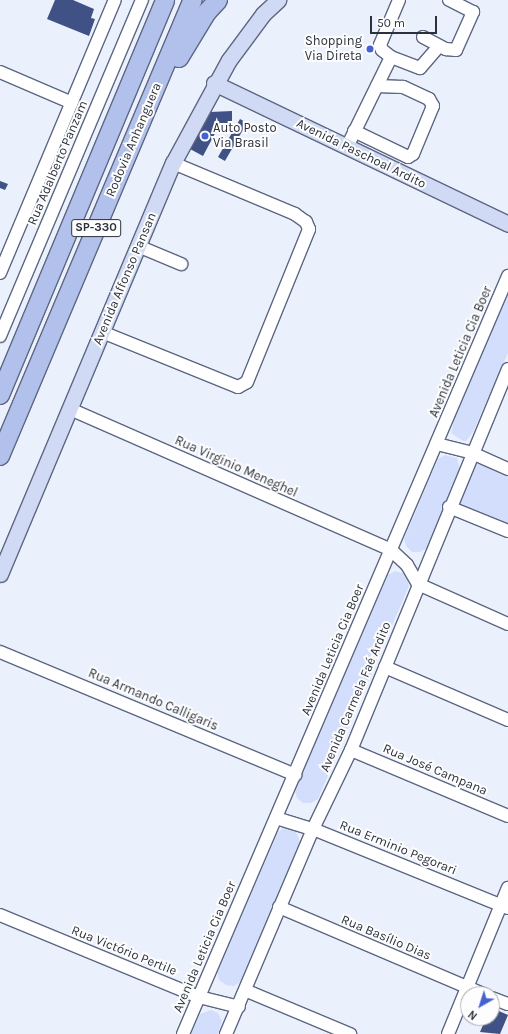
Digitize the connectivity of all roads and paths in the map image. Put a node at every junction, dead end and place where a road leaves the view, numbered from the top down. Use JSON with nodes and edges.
{"nodes":[{"id":1,"x":115,"y":0,"type":"edge"},
{"id":2,"x":142,"y":0,"type":"edge"},
{"id":3,"x":165,"y":0,"type":"edge"},
{"id":4,"x":193,"y":0,"type":"edge"},
{"id":5,"x":218,"y":0,"type":"edge"},
{"id":6,"x":278,"y":0,"type":"edge"},
{"id":7,"x":398,"y":0,"type":"edge"},
{"id":8,"x":454,"y":2,"type":"edge"},
{"id":9,"x":423,"y":37,"type":"dead end"},
{"id":10,"x":440,"y":46,"type":"junction"},
{"id":11,"x":391,"y":57,"type":"junction"},
{"id":12,"x":0,"y":72,"type":"edge"},
{"id":13,"x":157,"y":84,"type":"junction"},
{"id":14,"x":214,"y":84,"type":"junction"},
{"id":15,"x":377,"y":86,"type":"junction"},
{"id":16,"x":72,"y":103,"type":"junction"},
{"id":17,"x":354,"y":131,"type":"junction"},
{"id":18,"x":347,"y":147,"type":"junction"},
{"id":19,"x":173,"y":163,"type":"junction"},
{"id":20,"x":484,"y":213,"type":"junction"},
{"id":21,"x":508,"y":224,"type":"edge"},
{"id":22,"x":508,"y":232,"type":"edge"},
{"id":23,"x":138,"y":246,"type":"junction"},
{"id":24,"x":181,"y":264,"type":"dead end"},
{"id":25,"x":0,"y":273,"type":"edge"},
{"id":26,"x":508,"y":276,"type":"edge"},
{"id":27,"x":102,"y":332,"type":"junction"},
{"id":28,"x":0,"y":336,"type":"edge"},
{"id":29,"x":508,"y":369,"type":"edge"},
{"id":30,"x":0,"y":395,"type":"edge"},
{"id":31,"x":70,"y":409,"type":"junction"},
{"id":32,"x":437,"y":444,"type":"junction"},
{"id":33,"x":472,"y":453,"type":"junction"},
{"id":34,"x":0,"y":456,"type":"edge"},
{"id":35,"x":508,"y":469,"type":"edge"},
{"id":36,"x":449,"y":507,"type":"junction"},
{"id":37,"x":508,"y":531,"type":"edge"},
{"id":38,"x":391,"y":550,"type":"junction"},
{"id":39,"x":0,"y":574,"type":"edge"},
{"id":40,"x":418,"y":584,"type":"junction"},
{"id":41,"x":508,"y":624,"type":"edge"},
{"id":42,"x":0,"y":652,"type":"edge"},
{"id":43,"x":385,"y":667,"type":"junction"},
{"id":44,"x":508,"y":720,"type":"edge"},
{"id":45,"x":351,"y":750,"type":"junction"},
{"id":46,"x":295,"y":775,"type":"junction"},
{"id":47,"x":508,"y":816,"type":"edge"},
{"id":48,"x":276,"y":818,"type":"junction"},
{"id":49,"x":313,"y":829,"type":"junction"},
{"id":50,"x":508,"y":888,"type":"edge"},
{"id":51,"x":279,"y":907,"type":"junction"},
{"id":52,"x":504,"y":907,"type":"edge"},
{"id":53,"x":0,"y":915,"type":"edge"},
{"id":54,"x":462,"y":986,"type":"edge"},
{"id":55,"x":468,"y":986,"type":"edge"},
{"id":56,"x":247,"y":991,"type":"junction"},
{"id":57,"x":199,"y":997,"type":"junction"},
{"id":58,"x":460,"y":1005,"type":"edge"},
{"id":59,"x":240,"y":1007,"type":"junction"},
{"id":60,"x":183,"y":1034,"type":"edge"},
{"id":61,"x":226,"y":1034,"type":"edge"},
{"id":62,"x":350,"y":1034,"type":"edge"},
{"id":63,"x":448,"y":1034,"type":"edge"}],
"edges":[{"from":1,"to":16,"type":"street"},
{"from":2,"to":28,"type":"street","name":"Rua Adalberto Panzam"},
{"from":3,"to":30,"type":"highway","name":"Rodovia Anhanguera","number":"SP-330"},
{"from":4,"to":13,"type":"highway","name":"Rodovia Anhanguera","number":"SP-330"},
{"from":5,"to":13,"type":"highway"},
{"from":6,"to":14,"type":"main road","name":"Avenida Affonso Pansan"},
{"from":7,"to":11,"type":"street"},
{"from":8,"to":10,"type":"street"},
{"from":9,"to":10,"type":"street"},
{"from":10,"to":11,"type":"street"},
{"from":11,"to":15,"type":"street"},
{"from":12,"to":16,"type":"street"},
{"from":13,"to":34,"type":"highway","name":"Rodovia Anhanguera","number":"SP-330"},
{"from":14,"to":18,"type":"main road","name":"Avenida Paschoal Ardito"},
{"from":14,"to":19,"type":"main road","name":"Avenida Affonso Pansan"},
{"from":15,"to":17,"type":"street"},
{"from":15,"to":17,"type":"street"},
{"from":16,"to":25,"type":"street"},
{"from":17,"to":18,"type":"street"},
{"from":18,"to":20,"type":"main road","name":"Avenida Paschoal Ardito"},
{"from":19,"to":23,"type":"main road","name":"Avenida Affonso Pansan"},
{"from":19,"to":27,"type":"street"},
{"from":20,"to":21,"type":"main road","name":"Avenida Paschoal Ardito"},
{"from":20,"to":22,"type":"main road"},
{"from":23,"to":24,"type":"street"},
{"from":23,"to":27,"type":"main road","name":"Avenida Affonso Pansan"},
{"from":26,"to":32,"type":"street","name":"Avenida Leticia Cia Boer"},
{"from":27,"to":31,"type":"main road","name":"Avenida Affonso Pansan"},
{"from":29,"to":33,"type":"street","name":"Avenida Carmela Faé Ardito"},
{"from":31,"to":38,"type":"street","name":"Rua Virginio Meneghel"},
{"from":31,"to":39,"type":"main road","name":"Avenida Affonso Pansan"},
{"from":32,"to":33,"type":"street"},
{"from":32,"to":38,"type":"street","name":"Avenida Leticia Cia Boer"},
{"from":33,"to":35,"type":"street"},
{"from":33,"to":36,"type":"street","name":"Avenida Carmela Faé Ardito"},
{"from":36,"to":37,"type":"street"},
{"from":36,"to":40,"type":"street","name":"Avenida Carmela Faé Ardito"},
{"from":38,"to":40,"type":"street","name":"Rua Virginio Meneghel"},
{"from":38,"to":46,"type":"street","name":"Avenida Leticia Cia Boer"},
{"from":40,"to":41,"type":"street"},
{"from":40,"to":43,"type":"street","name":"Avenida Carmela Faé Ardito"},
{"from":42,"to":46,"type":"street","name":"Rua Armando Calligaris"},
{"from":43,"to":44,"type":"street"},
{"from":43,"to":45,"type":"street","name":"Avenida Carmela Faé Ardito"},
{"from":45,"to":47,"type":"street","name":"Rua José Campana"},
{"from":45,"to":49,"type":"street","name":"Avenida Carmela Faé Ardito"},
{"from":46,"to":48,"type":"street","name":"Avenida Leticia Cia Boer"},
{"from":48,"to":49,"type":"street","name":"Rua Erminio Pegorari"},
{"from":48,"to":57,"type":"street","name":"Avenida Leticia Cia Boer"},
{"from":49,"to":51,"type":"street","name":"Avenida Carmela Faé Ardito"},
{"from":49,"to":52,"type":"street","name":"Rua Erminio Pegorari"},
{"from":50,"to":52,"type":"street"},
{"from":51,"to":54,"type":"street","name":"Rua Basílio Dias"},
{"from":51,"to":56,"type":"street","name":"Avenida Carmela Faé Ardito"},
{"from":52,"to":55,"type":"street"},
{"from":53,"to":57,"type":"street","name":"Rua Victório Pertile"},
{"from":56,"to":59,"type":"street","name":"Avenida Carmela Faé Ardito"},
{"from":56,"to":62,"type":"street"},
{"from":57,"to":59,"type":"street","name":"Rua Victório Pertile"},
{"from":57,"to":60,"type":"street","name":"Avenida Leticia Cia Boer"},
{"from":58,"to":63,"type":"street"},
{"from":59,"to":61,"type":"street","name":"Avenida Carmela Faé Ardito"}]}
